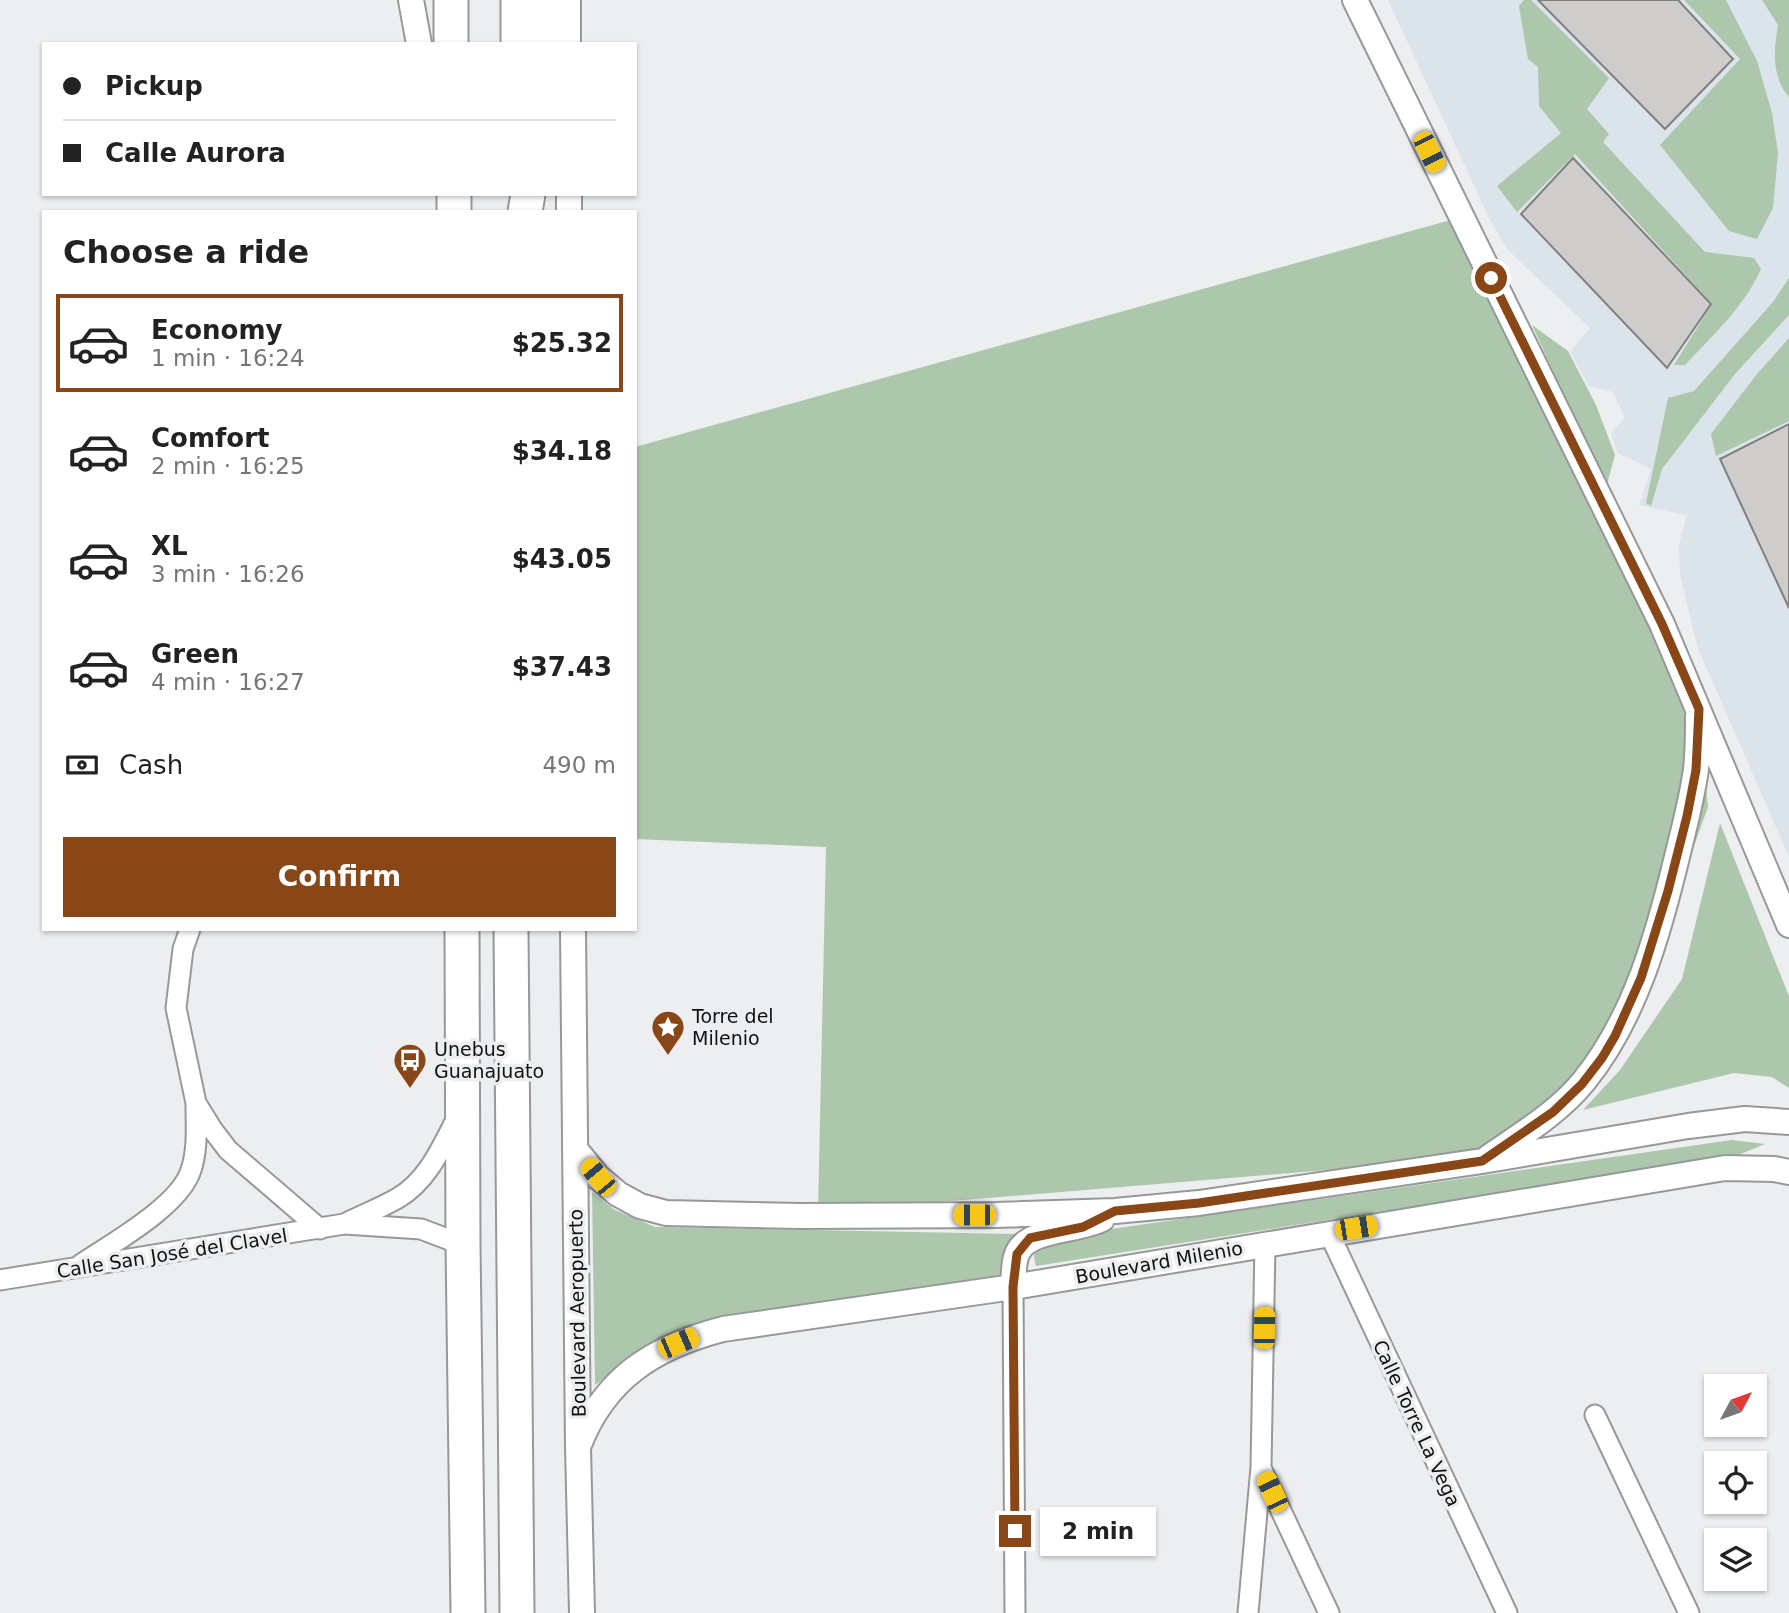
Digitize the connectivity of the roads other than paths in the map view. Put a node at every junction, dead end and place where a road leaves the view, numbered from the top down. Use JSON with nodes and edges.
{"nodes":[{"id":1,"x":411,"y":0,"type":"edge"},
{"id":2,"x":451,"y":0,"type":"edge"},
{"id":3,"x":518,"y":0,"type":"edge"},
{"id":4,"x":551,"y":0,"type":"edge"},
{"id":5,"x":568,"y":0,"type":"edge"},
{"id":6,"x":1355,"y":0,"type":"edge"},
{"id":7,"x":419,"y":42,"type":"edge"},
{"id":8,"x":451,"y":42,"type":"edge"},
{"id":9,"x":518,"y":42,"type":"edge"},
{"id":10,"x":548,"y":42,"type":"edge"},
{"id":11,"x":568,"y":42,"type":"edge"},
{"id":12,"x":1699,"y":709,"type":"junction"},
{"id":13,"x":1789,"y":925,"type":"edge"},
{"id":14,"x":189,"y":931,"type":"edge"},
{"id":15,"x":462,"y":931,"type":"edge"},
{"id":16,"x":511,"y":931,"type":"edge"},
{"id":17,"x":573,"y":931,"type":"edge"},
{"id":18,"x":196,"y":1103,"type":"junction"},
{"id":19,"x":462,"y":1108,"type":"junction"},
{"id":20,"x":1789,"y":1122,"type":"edge"},
{"id":21,"x":575,"y":1149,"type":"junction"},
{"id":22,"x":1482,"y":1161,"type":"junction"},
{"id":23,"x":1789,"y":1172,"type":"edge"},
{"id":24,"x":1115,"y":1211,"type":"junction"},
{"id":25,"x":344,"y":1224,"type":"junction"},
{"id":26,"x":320,"y":1229,"type":"junction"},
{"id":27,"x":1329,"y":1233,"type":"junction"},
{"id":28,"x":1265,"y":1244,"type":"junction"},
{"id":29,"x":463,"y":1245,"type":"junction"},
{"id":30,"x":74,"y":1269,"type":"junction"},
{"id":31,"x":0,"y":1280,"type":"edge"},
{"id":32,"x":1013,"y":1287,"type":"junction"},
{"id":33,"x":1595,"y":1415,"type":"dead end"},
{"id":34,"x":578,"y":1447,"type":"junction"},
{"id":35,"x":1261,"y":1467,"type":"junction"},
{"id":36,"x":468,"y":1613,"type":"edge"},
{"id":37,"x":517,"y":1613,"type":"edge"},
{"id":38,"x":582,"y":1613,"type":"edge"},
{"id":39,"x":1016,"y":1613,"type":"edge"},
{"id":40,"x":1248,"y":1613,"type":"edge"},
{"id":41,"x":1329,"y":1613,"type":"edge"},
{"id":42,"x":1507,"y":1613,"type":"edge"},
{"id":43,"x":1689,"y":1613,"type":"edge"}],
"edges":[{"from":1,"to":7,"type":"street"},
{"from":2,"to":8,"type":"highway"},
{"from":3,"to":9,"type":"highway"},
{"from":4,"to":10,"type":"highway"},
{"from":5,"to":11,"type":"street"},
{"from":6,"to":12,"type":"street"},
{"from":12,"to":13,"type":"street"},
{"from":12,"to":22,"type":"street"},
{"from":14,"to":18,"type":"street"},
{"from":15,"to":19,"type":"highway"},
{"from":16,"to":37,"type":"highway"},
{"from":17,"to":21,"type":"street","name":"Boulevard Aeropuerto"},
{"from":18,"to":26,"type":"street"},
{"from":18,"to":30,"type":"street"},
{"from":19,"to":25,"type":"street","name":"Calle San José del Clavel"},
{"from":19,"to":29,"type":"highway"},
{"from":20,"to":22,"type":"street"},
{"from":21,"to":24,"type":"street"},
{"from":21,"to":34,"type":"street","name":"Boulevard Aeropuerto"},
{"from":22,"to":24,"type":"street"},
{"from":23,"to":27,"type":"street","name":"Boulevard Milenio"},
{"from":24,"to":32,"type":"street"},
{"from":25,"to":26,"type":"street","name":"Calle San José del Clavel"},
{"from":25,"to":29,"type":"street","name":"Calle San José del Clavel"},
{"from":26,"to":30,"type":"street","name":"Calle San José del Clavel"},
{"from":27,"to":28,"type":"street","name":"Boulevard Milenio"},
{"from":27,"to":42,"type":"street","name":"Calle Torre La Vega"},
{"from":28,"to":32,"type":"street","name":"Boulevard Milenio"},
{"from":28,"to":35,"type":"street"},
{"from":29,"to":36,"type":"highway"},
{"from":30,"to":31,"type":"street","name":"Calle San José del Clavel"},
{"from":32,"to":34,"type":"street","name":"Boulevard Milenio"},
{"from":32,"to":39,"type":"street"},
{"from":33,"to":43,"type":"street"},
{"from":34,"to":38,"type":"street","name":"Boulevard Aeropuerto"},
{"from":35,"to":40,"type":"street"},
{"from":35,"to":41,"type":"street"}]}
